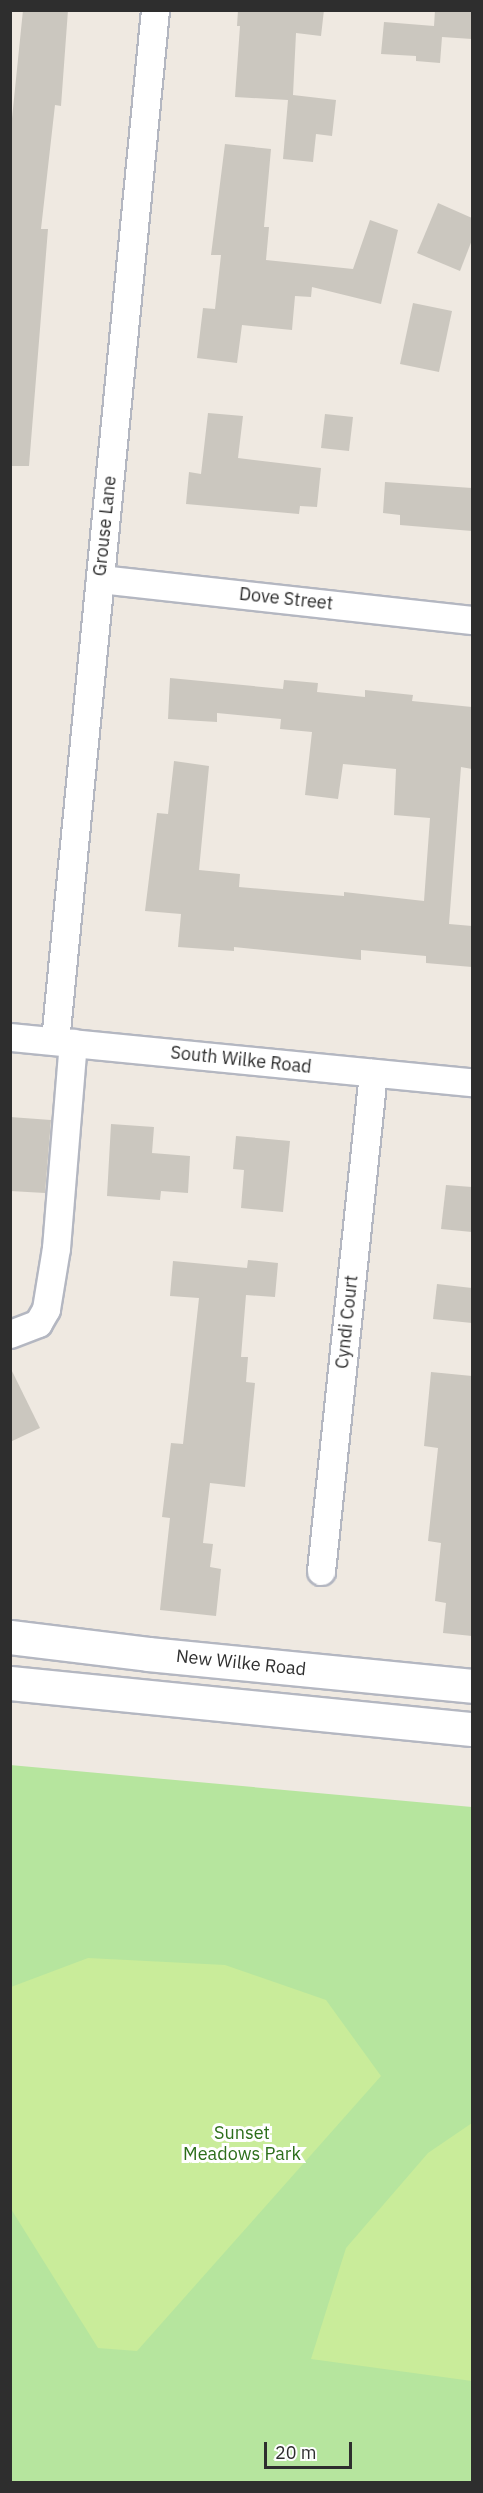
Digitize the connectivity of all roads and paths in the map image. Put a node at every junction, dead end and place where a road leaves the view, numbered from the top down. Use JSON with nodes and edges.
{"nodes":[{"id":1,"x":155,"y":10,"type":"edge"},
{"id":2,"x":100,"y":579,"type":"junction"},
{"id":3,"x":472,"y":620,"type":"edge"},
{"id":4,"x":10,"y":1037,"type":"edge"},
{"id":5,"x":64,"y":1042,"type":"junction"},
{"id":6,"x":373,"y":1072,"type":"junction"},
{"id":7,"x":472,"y":1082,"type":"edge"},
{"id":8,"x":10,"y":1334,"type":"edge"},
{"id":9,"x":321,"y":1571,"type":"dead end"},
{"id":10,"x":10,"y":1637,"type":"edge"},
{"id":11,"x":10,"y":1683,"type":"edge"},
{"id":12,"x":472,"y":1686,"type":"edge"},
{"id":13,"x":472,"y":1729,"type":"edge"}],
"edges":[{"from":1,"to":2,"type":"street","name":"Grouse Lane"},
{"from":2,"to":3,"type":"street","name":"Dove Street"},
{"from":2,"to":5,"type":"street","name":"Grouse Lane"},
{"from":4,"to":5,"type":"street","name":"South Wilke Road"},
{"from":5,"to":6,"type":"street","name":"South Wilke Road"},
{"from":5,"to":8,"type":"street","name":"Grouse Lane"},
{"from":6,"to":7,"type":"street","name":"South Wilke Road"},
{"from":6,"to":9,"type":"street","name":"Cyndi Court"},
{"from":10,"to":12,"type":"main road","name":"New Wilke Road"},
{"from":11,"to":13,"type":"main road"}]}
